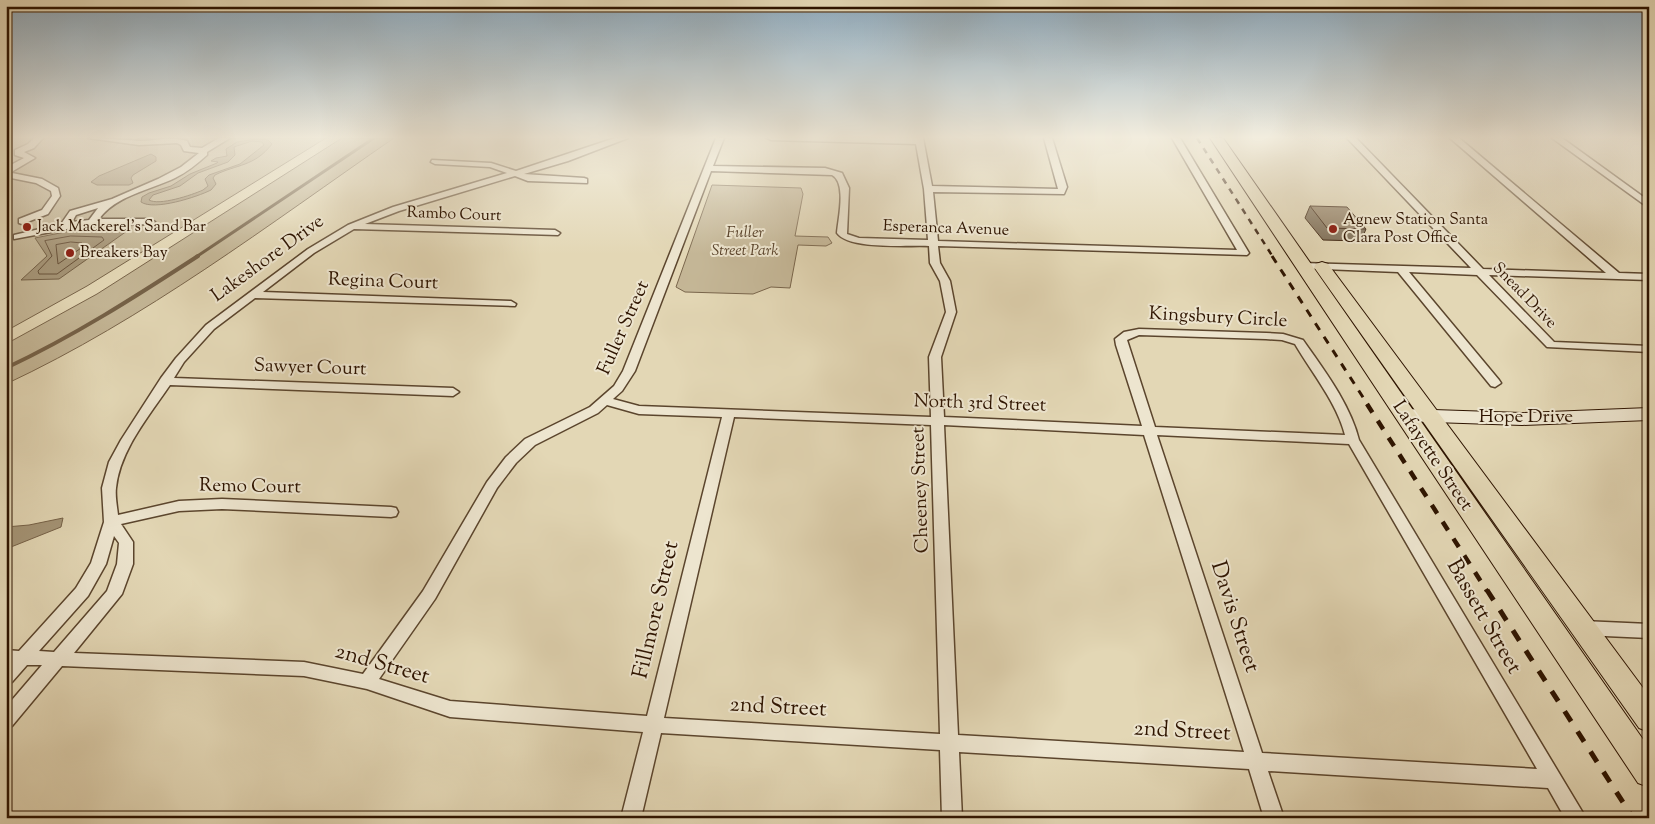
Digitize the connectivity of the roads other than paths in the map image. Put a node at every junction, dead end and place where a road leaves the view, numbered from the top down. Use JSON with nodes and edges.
{"nodes":[{"id":1,"x":171,"y":176,"type":"edge"},
{"id":2,"x":508,"y":176,"type":"edge"},
{"id":3,"x":528,"y":176,"type":"edge"},
{"id":4,"x":706,"y":176,"type":"edge"},
{"id":5,"x":839,"y":176,"type":"edge"},
{"id":6,"x":926,"y":176,"type":"edge"},
{"id":7,"x":1060,"y":176,"type":"edge"},
{"id":8,"x":1199,"y":176,"type":"edge"},
{"id":9,"x":1245,"y":176,"type":"edge"},
{"id":10,"x":1388,"y":176,"type":"edge"},
{"id":11,"x":1499,"y":176,"type":"edge"},
{"id":12,"x":1609,"y":176,"type":"edge"},
{"id":13,"x":8,"y":177,"type":"edge"},
{"id":14,"x":584,"y":181,"type":"dead end"},
{"id":15,"x":928,"y":189,"type":"junction"},
{"id":16,"x":122,"y":197,"type":"junction"},
{"id":17,"x":1649,"y":205,"type":"edge"},
{"id":18,"x":367,"y":208,"type":"dead end"},
{"id":19,"x":59,"y":213,"type":"junction"},
{"id":20,"x":380,"y":215,"type":"junction"},
{"id":21,"x":22,"y":220,"type":"dead end"},
{"id":22,"x":92,"y":222,"type":"junction"},
{"id":23,"x":150,"y":222,"type":"dead end"},
{"id":24,"x":64,"y":225,"type":"junction"},
{"id":25,"x":351,"y":227,"type":"junction"},
{"id":26,"x":555,"y":234,"type":"dead end"},
{"id":27,"x":17,"y":237,"type":"dead end"},
{"id":28,"x":934,"y":243,"type":"junction"},
{"id":29,"x":1312,"y":266,"type":"junction"},
{"id":30,"x":1401,"y":269,"type":"junction"},
{"id":31,"x":1480,"y":272,"type":"junction"},
{"id":32,"x":1616,"y":276,"type":"junction"},
{"id":33,"x":1649,"y":276,"type":"edge"},
{"id":34,"x":253,"y":295,"type":"junction"},
{"id":35,"x":511,"y":304,"type":"dead end"},
{"id":36,"x":1649,"y":349,"type":"edge"},
{"id":37,"x":166,"y":381,"type":"junction"},
{"id":38,"x":1495,"y":383,"type":"dead end"},
{"id":39,"x":453,"y":392,"type":"dead end"},
{"id":40,"x":606,"y":401,"type":"junction"},
{"id":41,"x":728,"y":414,"type":"junction"},
{"id":42,"x":1649,"y":414,"type":"edge"},
{"id":43,"x":1404,"y":415,"type":"junction"},
{"id":44,"x":1429,"y":416,"type":"junction"},
{"id":45,"x":937,"y":421,"type":"junction"},
{"id":46,"x":1151,"y":430,"type":"junction"},
{"id":47,"x":1353,"y":440,"type":"junction"},
{"id":48,"x":391,"y":512,"type":"dead end"},
{"id":49,"x":110,"y":522,"type":"junction"},
{"id":50,"x":1583,"y":628,"type":"junction"},
{"id":51,"x":1649,"y":631,"type":"edge"},
{"id":52,"x":15,"y":658,"type":"edge"},
{"id":53,"x":59,"y":660,"type":"junction"},
{"id":54,"x":6,"y":677,"type":"edge"},
{"id":55,"x":367,"y":682,"type":"junction"},
{"id":56,"x":1649,"y":719,"type":"edge"},
{"id":57,"x":6,"y":720,"type":"edge"},
{"id":58,"x":654,"y":725,"type":"junction"},
{"id":59,"x":949,"y":742,"type":"junction"},
{"id":60,"x":1255,"y":760,"type":"junction"},
{"id":61,"x":1649,"y":773,"type":"edge"},
{"id":62,"x":1552,"y":778,"type":"junction"},
{"id":63,"x":631,"y":818,"type":"edge"},
{"id":64,"x":952,"y":818,"type":"edge"},
{"id":65,"x":1274,"y":818,"type":"edge"},
{"id":66,"x":1576,"y":818,"type":"edge"}],
"edges":[{"from":1,"to":16,"type":"street"},
{"from":2,"to":20,"type":"street","name":"Lakeshore Drive"},
{"from":3,"to":14,"type":"street"},
{"from":4,"to":40,"type":"street","name":"Fuller Street"},
{"from":5,"to":28,"type":"street","name":"Esperanca Avenue"},
{"from":6,"to":15,"type":"street","name":"Cheeney Street"},
{"from":7,"to":15,"type":"street"},
{"from":8,"to":28,"type":"street","name":"Esperanca Avenue"},
{"from":9,"to":29,"type":"main road","name":"Lafayette Street"},
{"from":10,"to":31,"type":"street","name":"Snead Drive"},
{"from":11,"to":32,"type":"street"},
{"from":12,"to":17,"type":"street"},
{"from":13,"to":19,"type":"street"},
{"from":15,"to":28,"type":"street","name":"Cheeney Street"},
{"from":16,"to":19,"type":"street"},
{"from":16,"to":22,"type":"street"},
{"from":18,"to":20,"type":"street"},
{"from":19,"to":21,"type":"street"},
{"from":19,"to":24,"type":"street"},
{"from":20,"to":25,"type":"street","name":"Lakeshore Drive"},
{"from":22,"to":23,"type":"street"},
{"from":22,"to":24,"type":"street"},
{"from":24,"to":27,"type":"street"},
{"from":25,"to":26,"type":"street","name":"Rambo Court"},
{"from":25,"to":34,"type":"street","name":"Lakeshore Drive"},
{"from":28,"to":45,"type":"street","name":"Cheeney Street"},
{"from":29,"to":30,"type":"street"},
{"from":29,"to":43,"type":"main road","name":"Lafayette Street"},
{"from":29,"to":44,"type":"main road","name":"Lafayette Street"},
{"from":30,"to":31,"type":"street"},
{"from":30,"to":38,"type":"street"},
{"from":31,"to":32,"type":"street"},
{"from":31,"to":36,"type":"street","name":"Snead Drive"},
{"from":32,"to":33,"type":"street"},
{"from":34,"to":35,"type":"street","name":"Regina Court"},
{"from":34,"to":37,"type":"street","name":"Lakeshore Drive"},
{"from":37,"to":39,"type":"street","name":"Sawyer Court"},
{"from":37,"to":49,"type":"street","name":"Lakeshore Drive"},
{"from":40,"to":41,"type":"street","name":"North 3rd Street"},
{"from":40,"to":55,"type":"street","name":"Fuller Street"},
{"from":41,"to":45,"type":"street","name":"North 3rd Street"},
{"from":41,"to":58,"type":"street","name":"Fillmore Street"},
{"from":42,"to":44,"type":"street","name":"Hope Drive"},
{"from":43,"to":44,"type":"street","name":"Hope Drive"},
{"from":43,"to":61,"type":"main road","name":"Lafayette Street"},
{"from":44,"to":50,"type":"main road","name":"Lafayette Street"},
{"from":45,"to":46,"type":"street","name":"North 3rd Street"},
{"from":45,"to":59,"type":"street","name":"Cheeney Street"},
{"from":46,"to":47,"type":"street","name":"North 3rd Street"},
{"from":46,"to":47,"type":"street","name":"Kingsbury Circle"},
{"from":46,"to":60,"type":"street","name":"Davis Street"},
{"from":47,"to":62,"type":"street","name":"Bassett Street"},
{"from":48,"to":49,"type":"street","name":"Remo Court"},
{"from":49,"to":52,"type":"street","name":"Lakeshore Drive"},
{"from":49,"to":53,"type":"street"},
{"from":50,"to":51,"type":"street"},
{"from":50,"to":56,"type":"main road","name":"Lafayette Street"},
{"from":52,"to":53,"type":"street","name":"2nd Street"},
{"from":52,"to":54,"type":"street","name":"Lakeshore Drive"},
{"from":53,"to":55,"type":"street","name":"2nd Street"},
{"from":53,"to":57,"type":"street"},
{"from":55,"to":58,"type":"street","name":"2nd Street"},
{"from":58,"to":59,"type":"street","name":"2nd Street"},
{"from":58,"to":63,"type":"street","name":"Fillmore Street"},
{"from":59,"to":60,"type":"street","name":"2nd Street"},
{"from":59,"to":64,"type":"street","name":"Cheeney Street"},
{"from":60,"to":62,"type":"street","name":"2nd Street"},
{"from":60,"to":65,"type":"street","name":"Davis Street"},
{"from":62,"to":66,"type":"street","name":"Bassett Street"}]}
